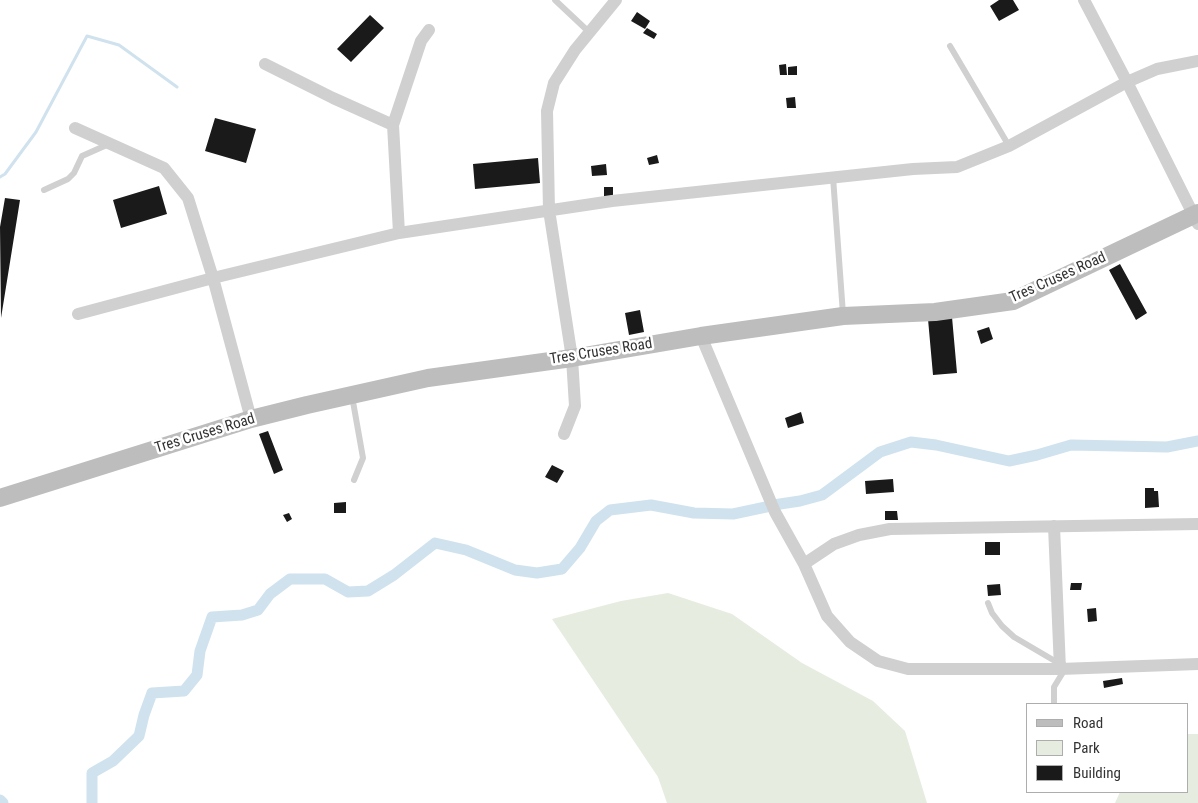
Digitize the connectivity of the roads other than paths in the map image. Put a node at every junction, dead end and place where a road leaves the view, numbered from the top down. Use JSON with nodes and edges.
{"nodes":[{"id":1,"x":555,"y":0,"type":"edge"},
{"id":2,"x":616,"y":0,"type":"edge"},
{"id":3,"x":1084,"y":0,"type":"edge"},
{"id":4,"x":429,"y":30,"type":"dead end"},
{"id":5,"x":589,"y":32,"type":"junction"},
{"id":6,"x":950,"y":46,"type":"dead end"},
{"id":7,"x":1198,"y":61,"type":"edge"},
{"id":8,"x":265,"y":64,"type":"dead end"},
{"id":9,"x":1127,"y":82,"type":"junction"},
{"id":10,"x":393,"y":125,"type":"junction"},
{"id":11,"x":75,"y":128,"type":"dead end"},
{"id":12,"x":110,"y":144,"type":"junction"},
{"id":13,"x":1009,"y":146,"type":"junction"},
{"id":14,"x":833,"y":177,"type":"junction"},
{"id":15,"x":44,"y":190,"type":"dead end"},
{"id":16,"x":550,"y":210,"type":"junction"},
{"id":17,"x":1196,"y":217,"type":"edge"},
{"id":18,"x":398,"y":233,"type":"junction"},
{"id":19,"x":213,"y":278,"type":"junction"},
{"id":20,"x":78,"y":314,"type":"dead end"},
{"id":21,"x":843,"y":316,"type":"junction"},
{"id":22,"x":701,"y":336,"type":"junction"},
{"id":23,"x":572,"y":358,"type":"junction"},
{"id":24,"x":352,"y":395,"type":"junction"},
{"id":25,"x":251,"y":419,"type":"junction"},
{"id":26,"x":564,"y":434,"type":"dead end"},
{"id":27,"x":354,"y":480,"type":"dead end"},
{"id":28,"x":0,"y":498,"type":"edge"},
{"id":29,"x":1198,"y":524,"type":"edge"},
{"id":30,"x":1054,"y":526,"type":"junction"},
{"id":31,"x":804,"y":564,"type":"junction"},
{"id":32,"x":988,"y":602,"type":"dead end"},
{"id":33,"x":1198,"y":664,"type":"edge"},
{"id":34,"x":1062,"y":667,"type":"junction"},
{"id":35,"x":1054,"y":703,"type":"edge"}],
"edges":[{"from":1,"to":5,"type":"lane"},
{"from":2,"to":5,"type":"street"},
{"from":3,"to":9,"type":"street"},
{"from":4,"to":10,"type":"street"},
{"from":5,"to":16,"type":"street"},
{"from":6,"to":13,"type":"lane"},
{"from":7,"to":9,"type":"street"},
{"from":8,"to":10,"type":"street"},
{"from":9,"to":13,"type":"street"},
{"from":9,"to":17,"type":"street"},
{"from":10,"to":18,"type":"street"},
{"from":11,"to":12,"type":"street"},
{"from":12,"to":15,"type":"lane"},
{"from":12,"to":19,"type":"street"},
{"from":13,"to":14,"type":"street"},
{"from":14,"to":16,"type":"street"},
{"from":14,"to":21,"type":"lane"},
{"from":16,"to":18,"type":"street"},
{"from":16,"to":23,"type":"street"},
{"from":17,"to":21,"type":"main road","name":"Tres Cruses Road"},
{"from":18,"to":19,"type":"street"},
{"from":19,"to":20,"type":"street"},
{"from":19,"to":25,"type":"street"},
{"from":21,"to":22,"type":"main road","name":"Tres Cruses Road"},
{"from":22,"to":23,"type":"main road","name":"Tres Cruses Road"},
{"from":22,"to":31,"type":"street"},
{"from":23,"to":24,"type":"main road","name":"Tres Cruses Road"},
{"from":23,"to":26,"type":"street"},
{"from":24,"to":25,"type":"main road","name":"Tres Cruses Road"},
{"from":24,"to":27,"type":"lane"},
{"from":25,"to":28,"type":"main road","name":"Tres Cruses Road"},
{"from":29,"to":30,"type":"street"},
{"from":30,"to":31,"type":"street"},
{"from":30,"to":34,"type":"street"},
{"from":31,"to":34,"type":"street"},
{"from":32,"to":34,"type":"lane"},
{"from":33,"to":34,"type":"street"},
{"from":34,"to":35,"type":"lane"}]}
